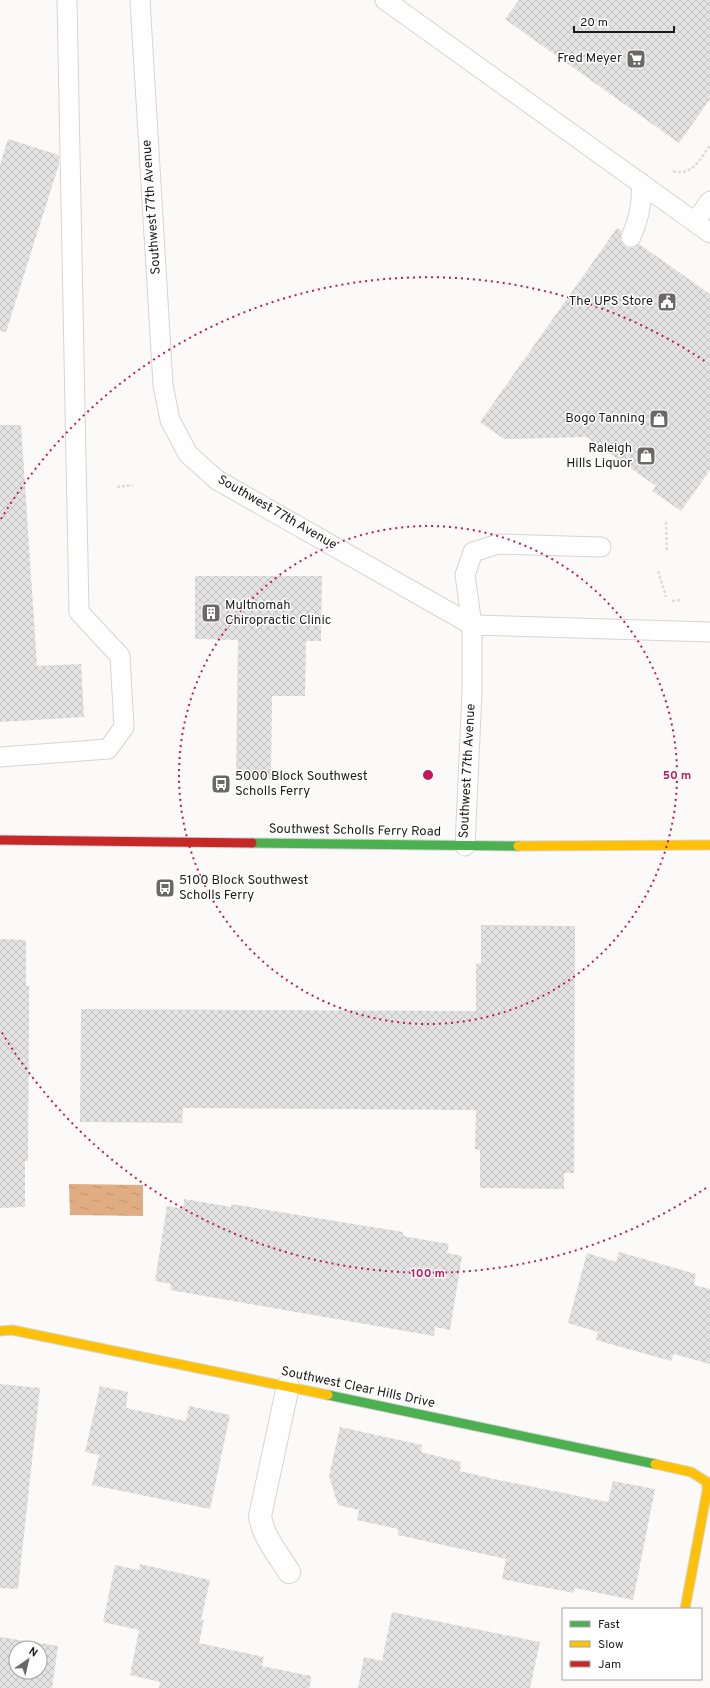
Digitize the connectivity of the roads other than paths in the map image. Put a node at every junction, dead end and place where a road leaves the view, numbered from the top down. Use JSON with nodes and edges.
{"nodes":[{"id":1,"x":140,"y":0,"type":"edge"},
{"id":2,"x":385,"y":0,"type":"edge"},
{"id":3,"x":67,"y":8,"type":"edge"},
{"id":4,"x":641,"y":183,"type":"junction"},
{"id":5,"x":710,"y":201,"type":"edge"},
{"id":6,"x":702,"y":227,"type":"edge"},
{"id":7,"x":631,"y":237,"type":"dead end"},
{"id":8,"x":601,"y":547,"type":"dead end"},
{"id":9,"x":472,"y":625,"type":"junction"},
{"id":10,"x":710,"y":632,"type":"edge"},
{"id":11,"x":0,"y":757,"type":"edge"},
{"id":12,"x":0,"y":840,"type":"edge"},
{"id":13,"x":710,"y":845,"type":"edge"},
{"id":14,"x":465,"y":846,"type":"junction"},
{"id":15,"x":0,"y":1331,"type":"edge"},
{"id":16,"x":288,"y":1386,"type":"junction"},
{"id":17,"x":290,"y":1572,"type":"dead end"},
{"id":18,"x":685,"y":1608,"type":"edge"}],
"edges":[{"from":1,"to":9,"type":"lane","name":"Southwest 77th Avenue"},
{"from":2,"to":4,"type":"lane"},
{"from":3,"to":11,"type":"lane"},
{"from":4,"to":6,"type":"lane"},
{"from":4,"to":7,"type":"lane"},
{"from":5,"to":6,"type":"lane"},
{"from":8,"to":9,"type":"lane"},
{"from":9,"to":10,"type":"lane"},
{"from":9,"to":14,"type":"lane","name":"Southwest 77th Avenue"},
{"from":12,"to":14,"type":"street","name":"Southwest Scholls Ferry Road"},
{"from":13,"to":14,"type":"street","name":"Southwest Scholls Ferry Road"},
{"from":15,"to":16,"type":"street","name":"Southwest Clear Hills Drive"},
{"from":16,"to":17,"type":"street"},
{"from":16,"to":18,"type":"street","name":"Southwest Clear Hills Drive"}]}
